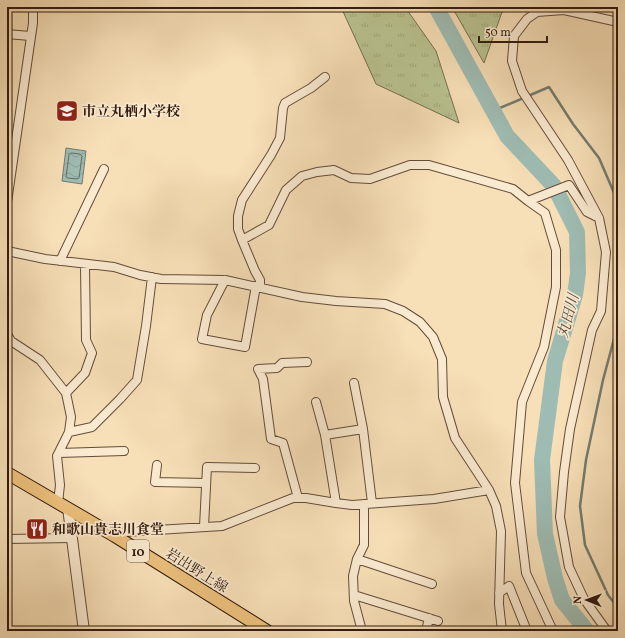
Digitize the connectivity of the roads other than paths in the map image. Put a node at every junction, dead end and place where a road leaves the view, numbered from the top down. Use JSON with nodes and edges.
{"nodes":[{"id":1,"x":33,"y":7,"type":"edge"},
{"id":2,"x":618,"y":22,"type":"edge"},
{"id":3,"x":7,"y":34,"type":"edge"},
{"id":4,"x":30,"y":36,"type":"junction"},
{"id":5,"x":325,"y":77,"type":"dead end"},
{"id":6,"x":104,"y":170,"type":"dead end"},
{"id":7,"x":532,"y":199,"type":"junction"},
{"id":8,"x":7,"y":202,"type":"edge"},
{"id":9,"x":599,"y":218,"type":"junction"},
{"id":10,"x":242,"y":240,"type":"junction"},
{"id":11,"x":7,"y":251,"type":"edge"},
{"id":12,"x":60,"y":261,"type":"junction"},
{"id":13,"x":85,"y":265,"type":"junction"},
{"id":14,"x":152,"y":277,"type":"junction"},
{"id":15,"x":224,"y":280,"type":"junction"},
{"id":16,"x":258,"y":286,"type":"junction"},
{"id":17,"x":7,"y":334,"type":"edge"},
{"id":18,"x":307,"y":362,"type":"dead end"},
{"id":19,"x":354,"y":383,"type":"dead end"},
{"id":20,"x":66,"y":393,"type":"junction"},
{"id":21,"x":316,"y":402,"type":"dead end"},
{"id":22,"x":363,"y":429,"type":"junction"},
{"id":23,"x":69,"y":432,"type":"junction"},
{"id":24,"x":325,"y":435,"type":"junction"},
{"id":25,"x":124,"y":451,"type":"dead end"},
{"id":26,"x":59,"y":453,"type":"junction"},
{"id":27,"x":157,"y":465,"type":"dead end"},
{"id":28,"x":255,"y":468,"type":"dead end"},
{"id":29,"x":7,"y":473,"type":"edge"},
{"id":30,"x":206,"y":483,"type":"junction"},
{"id":31,"x":489,"y":490,"type":"junction"},
{"id":32,"x":298,"y":498,"type":"junction"},
{"id":33,"x":336,"y":503,"type":"junction"},
{"id":34,"x":368,"y":504,"type":"junction"},
{"id":35,"x":63,"y":506,"type":"junction"},
{"id":36,"x":204,"y":528,"type":"junction"},
{"id":37,"x":115,"y":536,"type":"junction"},
{"id":38,"x":72,"y":538,"type":"junction"},
{"id":39,"x":7,"y":539,"type":"edge"},
{"id":40,"x":357,"y":560,"type":"junction"},
{"id":41,"x":432,"y":584,"type":"dead end"},
{"id":42,"x":499,"y":593,"type":"junction"},
{"id":43,"x":354,"y":595,"type":"junction"},
{"id":44,"x":428,"y":618,"type":"junction"},
{"id":45,"x":438,"y":621,"type":"dead end"},
{"id":46,"x":254,"y":628,"type":"edge"},
{"id":47,"x":84,"y":631,"type":"edge"},
{"id":48,"x":267,"y":631,"type":"edge"},
{"id":49,"x":362,"y":631,"type":"edge"},
{"id":50,"x":426,"y":631,"type":"edge"},
{"id":51,"x":502,"y":631,"type":"edge"},
{"id":52,"x":527,"y":631,"type":"edge"},
{"id":53,"x":553,"y":631,"type":"edge"},
{"id":54,"x":606,"y":631,"type":"edge"}],
"edges":[{"from":1,"to":4,"type":"street"},
{"from":2,"to":9,"type":"street"},
{"from":3,"to":4,"type":"street"},
{"from":4,"to":8,"type":"street"},
{"from":5,"to":10,"type":"street"},
{"from":6,"to":12,"type":"street"},
{"from":7,"to":9,"type":"street"},
{"from":7,"to":10,"type":"street"},
{"from":7,"to":53,"type":"street"},
{"from":9,"to":54,"type":"street"},
{"from":10,"to":16,"type":"street"},
{"from":11,"to":12,"type":"street"},
{"from":12,"to":13,"type":"street"},
{"from":13,"to":14,"type":"street"},
{"from":13,"to":20,"type":"street"},
{"from":14,"to":15,"type":"street"},
{"from":14,"to":23,"type":"street"},
{"from":15,"to":16,"type":"street"},
{"from":15,"to":16,"type":"street"},
{"from":16,"to":31,"type":"street"},
{"from":17,"to":20,"type":"street"},
{"from":18,"to":32,"type":"street"},
{"from":19,"to":22,"type":"street"},
{"from":20,"to":23,"type":"street"},
{"from":21,"to":24,"type":"street"},
{"from":22,"to":24,"type":"street"},
{"from":22,"to":34,"type":"street"},
{"from":23,"to":26,"type":"street"},
{"from":24,"to":33,"type":"street"},
{"from":25,"to":26,"type":"street"},
{"from":26,"to":35,"type":"street"},
{"from":27,"to":30,"type":"street"},
{"from":28,"to":30,"type":"street"},
{"from":29,"to":35,"type":"main road","name":"岩出野上線","number":"10"},
{"from":30,"to":36,"type":"street"},
{"from":31,"to":34,"type":"street"},
{"from":31,"to":42,"type":"street"},
{"from":32,"to":33,"type":"street"},
{"from":32,"to":36,"type":"street"},
{"from":33,"to":34,"type":"street"},
{"from":34,"to":40,"type":"street"},
{"from":35,"to":37,"type":"main road","name":"岩出野上線","number":"10"},
{"from":35,"to":38,"type":"street"},
{"from":36,"to":37,"type":"street"},
{"from":37,"to":46,"type":"main road","name":"岩出野上線","number":"10"},
{"from":38,"to":39,"type":"street"},
{"from":38,"to":47,"type":"street"},
{"from":40,"to":41,"type":"street"},
{"from":40,"to":43,"type":"street"},
{"from":42,"to":51,"type":"street"},
{"from":42,"to":52,"type":"street"},
{"from":43,"to":44,"type":"street"},
{"from":43,"to":49,"type":"street"},
{"from":44,"to":45,"type":"street"},
{"from":44,"to":50,"type":"street"},
{"from":46,"to":48,"type":"main road","name":"岩出野上線","number":"10"}]}
